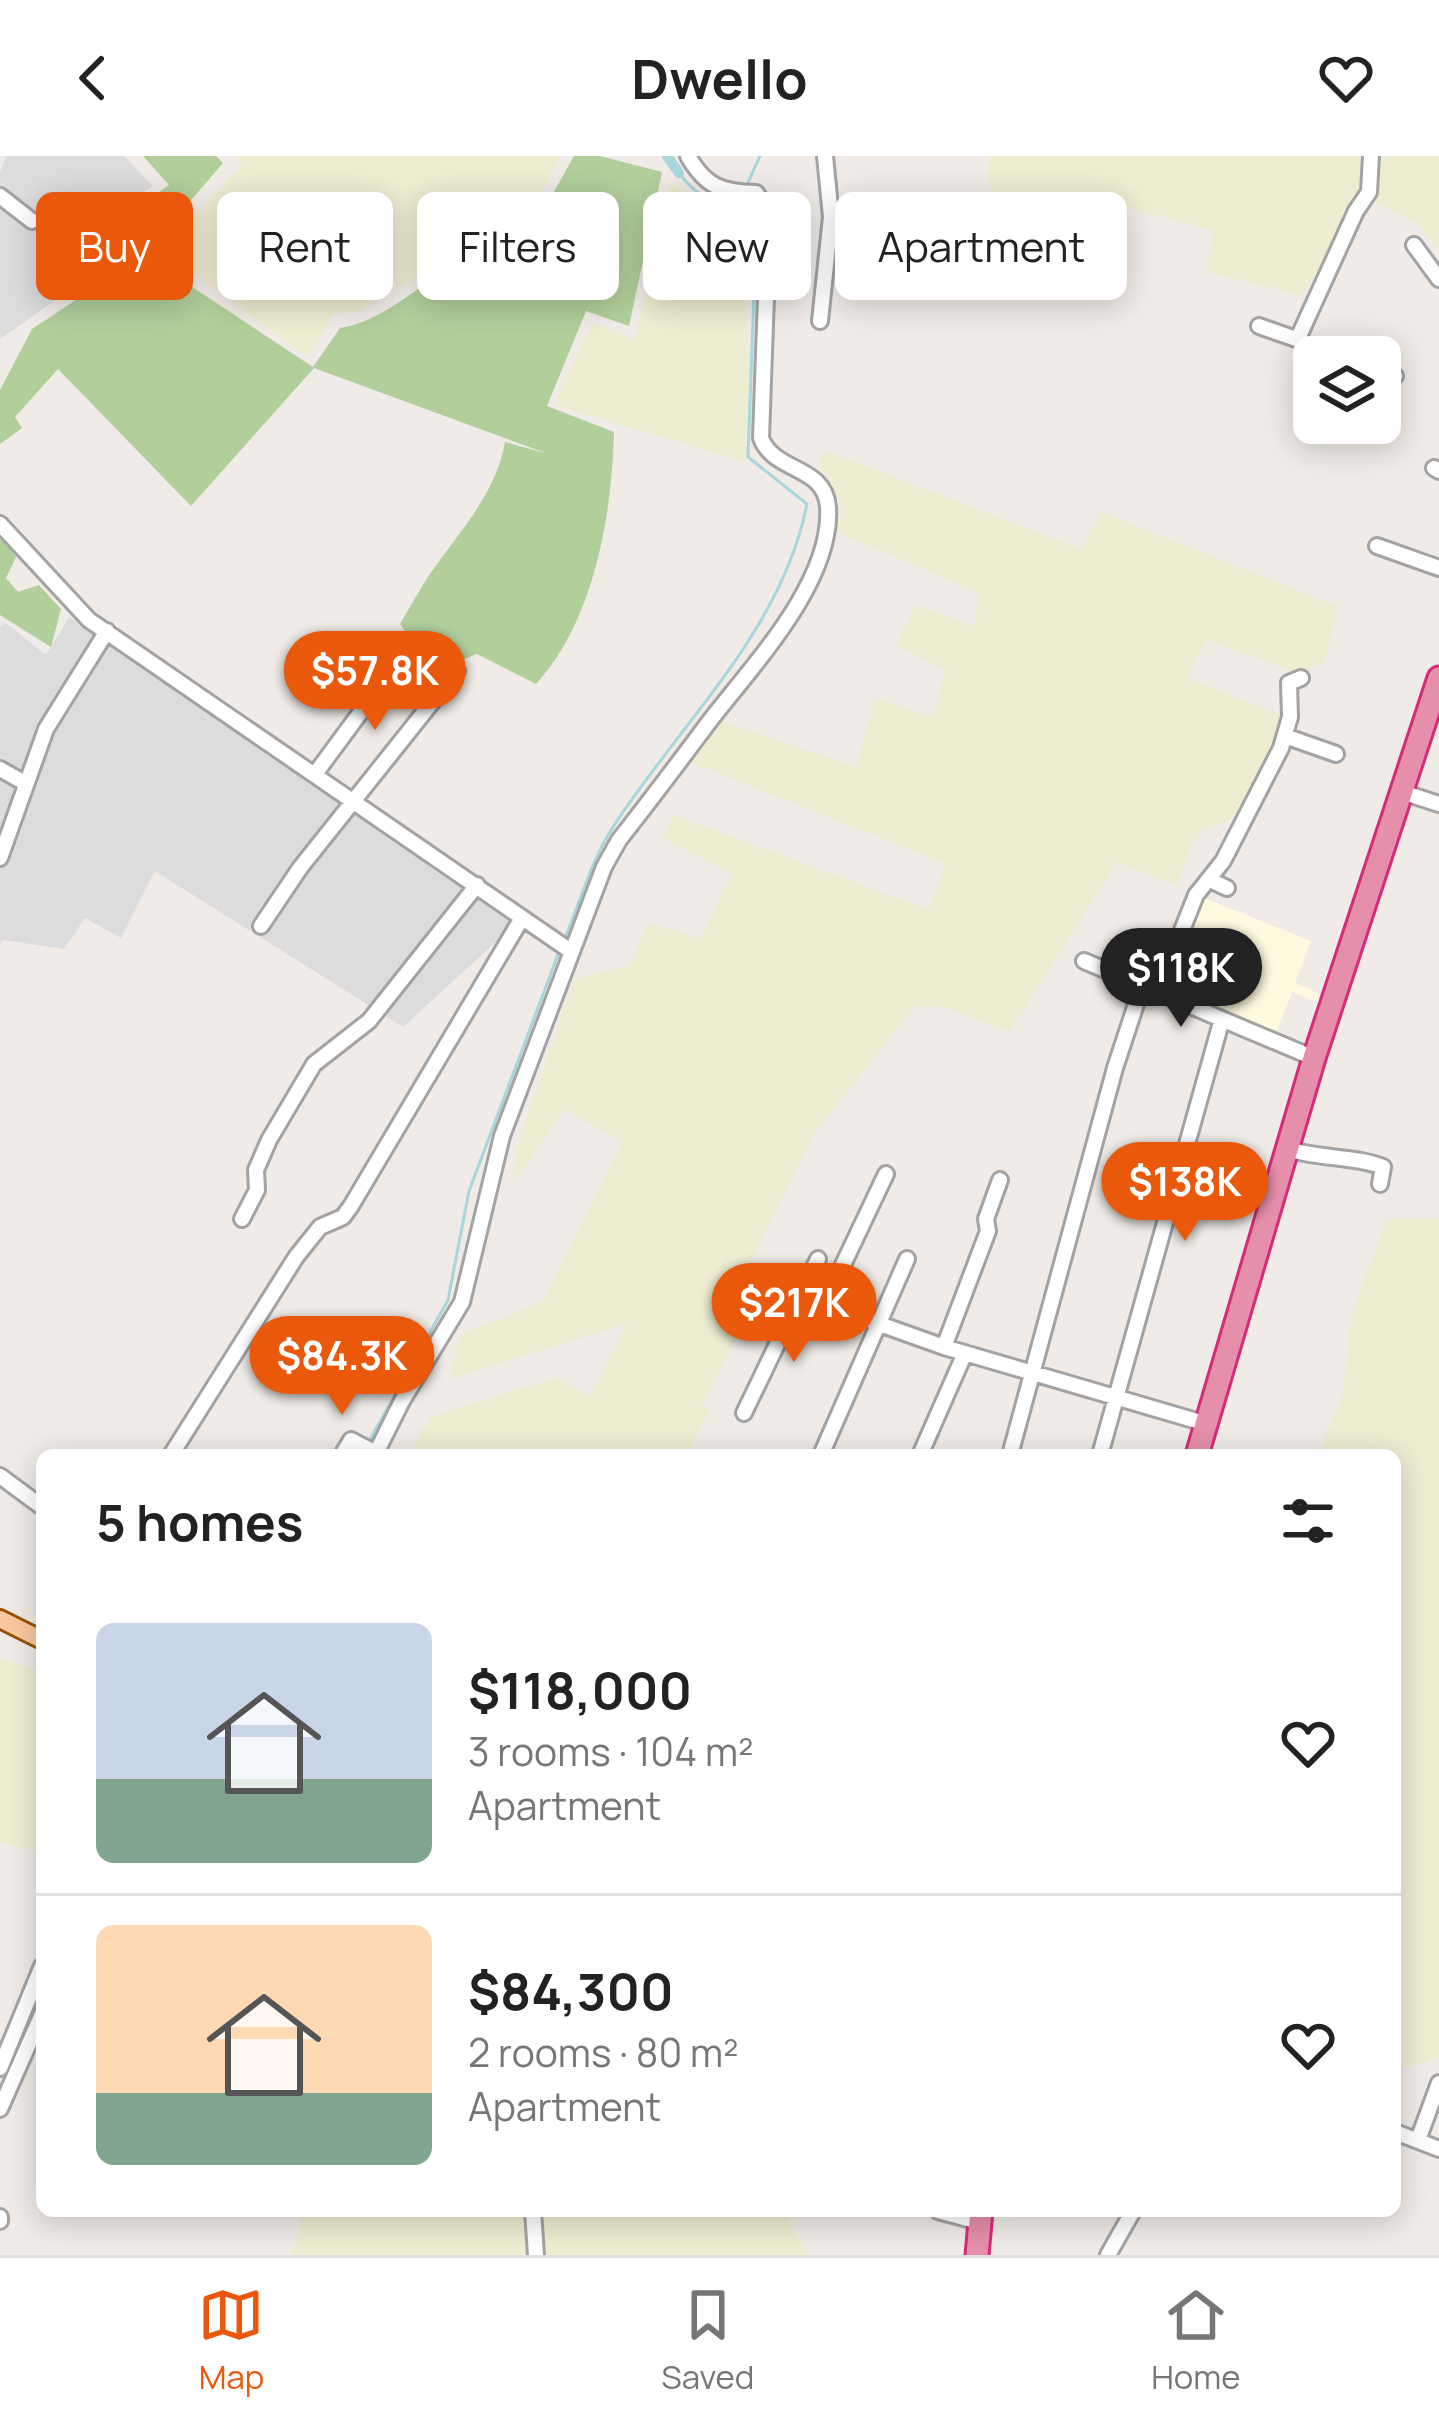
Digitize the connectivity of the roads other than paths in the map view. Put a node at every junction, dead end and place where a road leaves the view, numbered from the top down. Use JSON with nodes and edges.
{"nodes":[{"id":1,"x":688,"y":156,"type":"edge"},
{"id":2,"x":825,"y":156,"type":"edge"},
{"id":3,"x":1371,"y":156,"type":"edge"},
{"id":4,"x":0,"y":196,"type":"edge"},
{"id":5,"x":32,"y":221,"type":"dead end"},
{"id":6,"x":1414,"y":245,"type":"dead end"},
{"id":7,"x":1439,"y":279,"type":"edge"},
{"id":8,"x":820,"y":321,"type":"dead end"},
{"id":9,"x":1259,"y":326,"type":"dead end"},
{"id":10,"x":1301,"y":336,"type":"edge"},
{"id":11,"x":1293,"y":338,"type":"edge"},
{"id":12,"x":0,"y":524,"type":"edge"},
{"id":13,"x":1377,"y":546,"type":"dead end"},
{"id":14,"x":1439,"y":568,"type":"edge"},
{"id":15,"x":107,"y":631,"type":"junction"},
{"id":16,"x":397,"y":663,"type":"dead end"},
{"id":17,"x":457,"y":671,"type":"dead end"},
{"id":18,"x":1301,"y":677,"type":"dead end"},
{"id":19,"x":1439,"y":678,"type":"edge"},
{"id":20,"x":1286,"y":736,"type":"junction"},
{"id":21,"x":1336,"y":754,"type":"dead end"},
{"id":22,"x":0,"y":769,"type":"edge"},
{"id":23,"x":315,"y":774,"type":"junction"},
{"id":24,"x":25,"y":783,"type":"junction"},
{"id":25,"x":1402,"y":792,"type":"junction"},
{"id":26,"x":353,"y":800,"type":"junction"},
{"id":27,"x":1439,"y":804,"type":"edge"},
{"id":28,"x":0,"y":858,"type":"edge"},
{"id":29,"x":1210,"y":880,"type":"junction"},
{"id":30,"x":477,"y":885,"type":"junction"},
{"id":31,"x":1227,"y":888,"type":"dead end"},
{"id":32,"x":522,"y":917,"type":"junction"},
{"id":33,"x":261,"y":926,"type":"dead end"},
{"id":34,"x":570,"y":951,"type":"junction"},
{"id":35,"x":1084,"y":961,"type":"dead end"},
{"id":36,"x":1149,"y":990,"type":"junction"},
{"id":37,"x":1222,"y":1019,"type":"junction"},
{"id":38,"x":1314,"y":1058,"type":"junction"},
{"id":39,"x":1288,"y":1149,"type":"junction"},
{"id":40,"x":886,"y":1174,"type":"dead end"},
{"id":41,"x":1000,"y":1180,"type":"dead end"},
{"id":42,"x":1380,"y":1184,"type":"dead end"},
{"id":43,"x":242,"y":1219,"type":"dead end"},
{"id":44,"x":818,"y":1259,"type":"dead end"},
{"id":45,"x":907,"y":1259,"type":"dead end"},
{"id":46,"x":785,"y":1280,"type":"dead end"},
{"id":47,"x":799,"y":1297,"type":"junction"},
{"id":48,"x":823,"y":1307,"type":"junction"},
{"id":49,"x":878,"y":1326,"type":"junction"},
{"id":50,"x":944,"y":1347,"type":"junction"},
{"id":51,"x":965,"y":1353,"type":"junction"},
{"id":52,"x":1033,"y":1373,"type":"junction"},
{"id":53,"x":1116,"y":1397,"type":"junction"},
{"id":54,"x":744,"y":1413,"type":"dead end"},
{"id":55,"x":1207,"y":1424,"type":"junction"},
{"id":56,"x":175,"y":1449,"type":"edge"},
{"id":57,"x":372,"y":1449,"type":"edge"},
{"id":58,"x":824,"y":1449,"type":"edge"},
{"id":59,"x":923,"y":1449,"type":"edge"},
{"id":60,"x":1012,"y":1449,"type":"edge"},
{"id":61,"x":1102,"y":1449,"type":"edge"},
{"id":62,"x":1199,"y":1449,"type":"edge"},
{"id":63,"x":0,"y":1476,"type":"edge"},
{"id":64,"x":36,"y":1503,"type":"edge"},
{"id":65,"x":0,"y":1619,"type":"edge"},
{"id":66,"x":36,"y":1637,"type":"edge"},
{"id":67,"x":36,"y":1982,"type":"edge"},
{"id":68,"x":36,"y":2028,"type":"edge"},
{"id":69,"x":2,"y":2063,"type":"edge"},
{"id":70,"x":20,"y":2064,"type":"junction"},
{"id":71,"x":1439,"y":2083,"type":"edge"},
{"id":72,"x":0,"y":2109,"type":"edge"},
{"id":73,"x":1401,"y":2134,"type":"edge"},
{"id":74,"x":1418,"y":2140,"type":"junction"},
{"id":75,"x":1439,"y":2149,"type":"edge"},
{"id":76,"x":533,"y":2217,"type":"edge"},
{"id":77,"x":981,"y":2217,"type":"edge"},
{"id":78,"x":1130,"y":2217,"type":"edge"},
{"id":79,"x":536,"y":2255,"type":"edge"},
{"id":80,"x":977,"y":2255,"type":"edge"},
{"id":81,"x":1108,"y":2255,"type":"edge"}],
"edges":[{"from":1,"to":34,"type":"street"},
{"from":2,"to":8,"type":"street"},
{"from":3,"to":10,"type":"street"},
{"from":4,"to":5,"type":"street"},
{"from":6,"to":7,"type":"street"},
{"from":9,"to":11,"type":"street"},
{"from":12,"to":15,"type":"street"},
{"from":13,"to":14,"type":"street"},
{"from":15,"to":23,"type":"street"},
{"from":15,"to":24,"type":"street"},
{"from":16,"to":23,"type":"street"},
{"from":17,"to":26,"type":"street"},
{"from":18,"to":20,"type":"street"},
{"from":19,"to":25,"type":"highway"},
{"from":20,"to":21,"type":"street"},
{"from":20,"to":29,"type":"street"},
{"from":22,"to":24,"type":"street"},
{"from":23,"to":26,"type":"street"},
{"from":24,"to":28,"type":"street"},
{"from":25,"to":27,"type":"street"},
{"from":25,"to":38,"type":"highway"},
{"from":26,"to":30,"type":"street"},
{"from":26,"to":33,"type":"street"},
{"from":29,"to":31,"type":"street"},
{"from":29,"to":36,"type":"street"},
{"from":30,"to":32,"type":"street"},
{"from":30,"to":43,"type":"street"},
{"from":32,"to":34,"type":"street"},
{"from":32,"to":56,"type":"street"},
{"from":34,"to":57,"type":"street"},
{"from":35,"to":36,"type":"street"},
{"from":36,"to":37,"type":"street"},
{"from":36,"to":52,"type":"street"},
{"from":37,"to":38,"type":"street"},
{"from":37,"to":53,"type":"street"},
{"from":38,"to":39,"type":"highway"},
{"from":39,"to":42,"type":"street"},
{"from":39,"to":55,"type":"highway"},
{"from":40,"to":48,"type":"street"},
{"from":41,"to":50,"type":"street"},
{"from":44,"to":47,"type":"street"},
{"from":45,"to":49,"type":"street"},
{"from":46,"to":47,"type":"street"},
{"from":47,"to":48,"type":"street"},
{"from":47,"to":54,"type":"street"},
{"from":48,"to":49,"type":"street"},
{"from":49,"to":50,"type":"street"},
{"from":49,"to":58,"type":"street"},
{"from":50,"to":51,"type":"street"},
{"from":51,"to":52,"type":"street"},
{"from":51,"to":59,"type":"street"},
{"from":52,"to":53,"type":"street"},
{"from":52,"to":60,"type":"street"},
{"from":53,"to":55,"type":"street"},
{"from":53,"to":61,"type":"street"},
{"from":55,"to":62,"type":"highway"},
{"from":63,"to":64,"type":"street"},
{"from":65,"to":66,"type":"main road"},
{"from":67,"to":69,"type":"street"},
{"from":68,"to":70,"type":"street"},
{"from":69,"to":70,"type":"street"},
{"from":70,"to":72,"type":"street"},
{"from":71,"to":74,"type":"street"},
{"from":73,"to":74,"type":"street"},
{"from":74,"to":75,"type":"street"},
{"from":76,"to":79,"type":"street"},
{"from":77,"to":80,"type":"highway"},
{"from":78,"to":81,"type":"street"}]}
